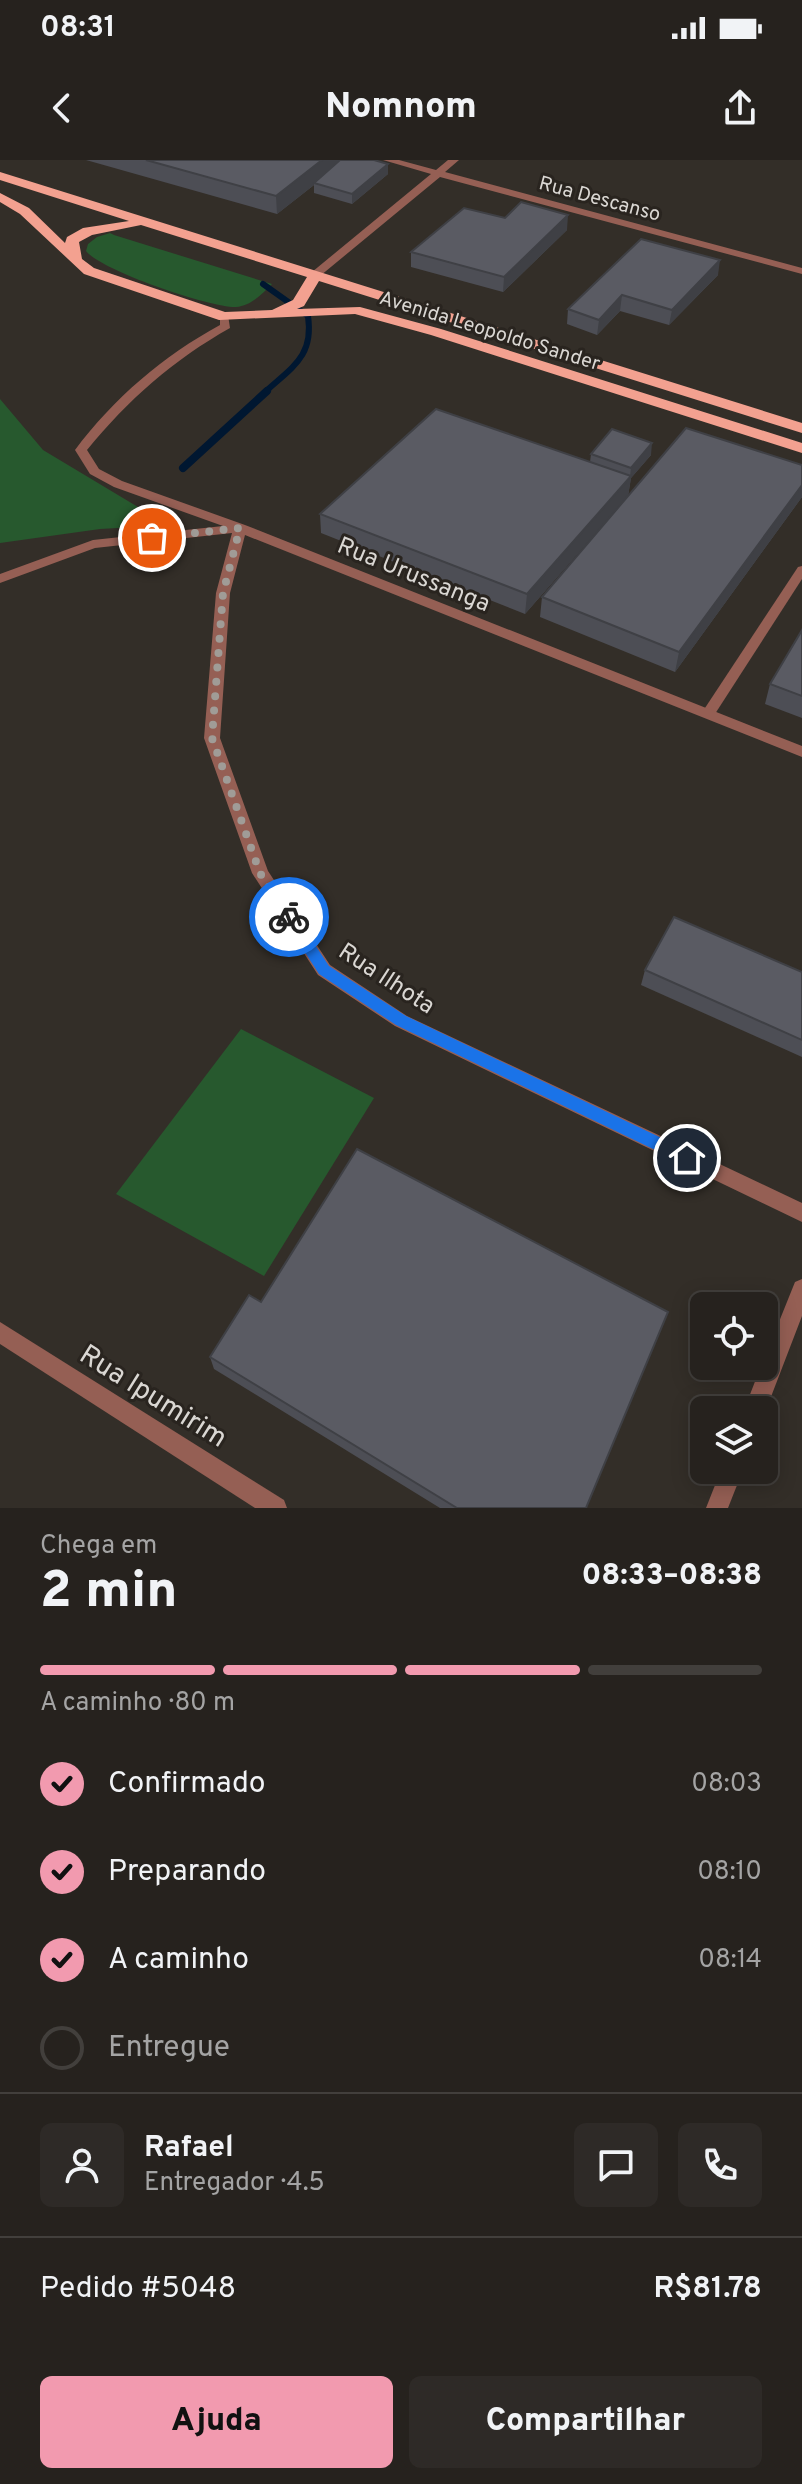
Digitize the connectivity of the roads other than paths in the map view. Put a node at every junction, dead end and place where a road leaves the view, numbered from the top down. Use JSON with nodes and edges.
{"nodes":[{"id":1,"x":388,"y":160,"type":"edge"},
{"id":2,"x":454,"y":160,"type":"edge"},
{"id":3,"x":437,"y":173,"type":"junction"},
{"id":4,"x":0,"y":176,"type":"edge"},
{"id":5,"x":0,"y":197,"type":"edge"},
{"id":6,"x":144,"y":223,"type":"junction"},
{"id":7,"x":76,"y":262,"type":"junction"},
{"id":8,"x":802,"y":271,"type":"edge"},
{"id":9,"x":316,"y":274,"type":"junction"},
{"id":10,"x":264,"y":315,"type":"junction"},
{"id":11,"x":224,"y":317,"type":"junction"},
{"id":12,"x":802,"y":428,"type":"edge"},
{"id":13,"x":802,"y":448,"type":"edge"},
{"id":14,"x":240,"y":528,"type":"junction"},
{"id":15,"x":802,"y":570,"type":"edge"},
{"id":16,"x":0,"y":579,"type":"edge"},
{"id":17,"x":708,"y":714,"type":"junction"},
{"id":18,"x":802,"y":752,"type":"edge"},
{"id":19,"x":802,"y":1213,"type":"edge"},
{"id":20,"x":802,"y":1289,"type":"edge"},
{"id":21,"x":0,"y":1332,"type":"edge"},
{"id":22,"x":760,"y":1396,"type":"edge"},
{"id":23,"x":726,"y":1484,"type":"edge"},
{"id":24,"x":276,"y":1508,"type":"edge"},
{"id":25,"x":717,"y":1508,"type":"edge"}],
"edges":[{"from":1,"to":3,"type":"street","name":"Rua Descanso"},
{"from":2,"to":3,"type":"street"},
{"from":3,"to":8,"type":"street","name":"Rua Descanso"},
{"from":3,"to":9,"type":"street"},
{"from":4,"to":6,"type":"highway","name":"Avenida Leopoldo Sander"},
{"from":5,"to":7,"type":"highway","name":"Avenida Leopoldo Sander"},
{"from":6,"to":7,"type":"highway"},
{"from":6,"to":9,"type":"highway","name":"Avenida Leopoldo Sander"},
{"from":7,"to":11,"type":"highway","name":"Avenida Leopoldo Sander"},
{"from":9,"to":10,"type":"highway"},
{"from":9,"to":12,"type":"highway","name":"Avenida Leopoldo Sander"},
{"from":10,"to":11,"type":"highway","name":"Avenida Leopoldo Sander"},
{"from":10,"to":13,"type":"highway","name":"Avenida Leopoldo Sander"},
{"from":11,"to":14,"type":"street"},
{"from":14,"to":16,"type":"street","name":"Rua Urussanga"},
{"from":14,"to":17,"type":"street","name":"Rua Urussanga"},
{"from":14,"to":19,"type":"street","name":"Rua Ilhota"},
{"from":15,"to":17,"type":"lane"},
{"from":17,"to":18,"type":"street","name":"Rua Urussanga"},
{"from":20,"to":22,"type":"street"},
{"from":21,"to":24,"type":"street","name":"Rua Ipumirim"},
{"from":23,"to":25,"type":"street"}]}
